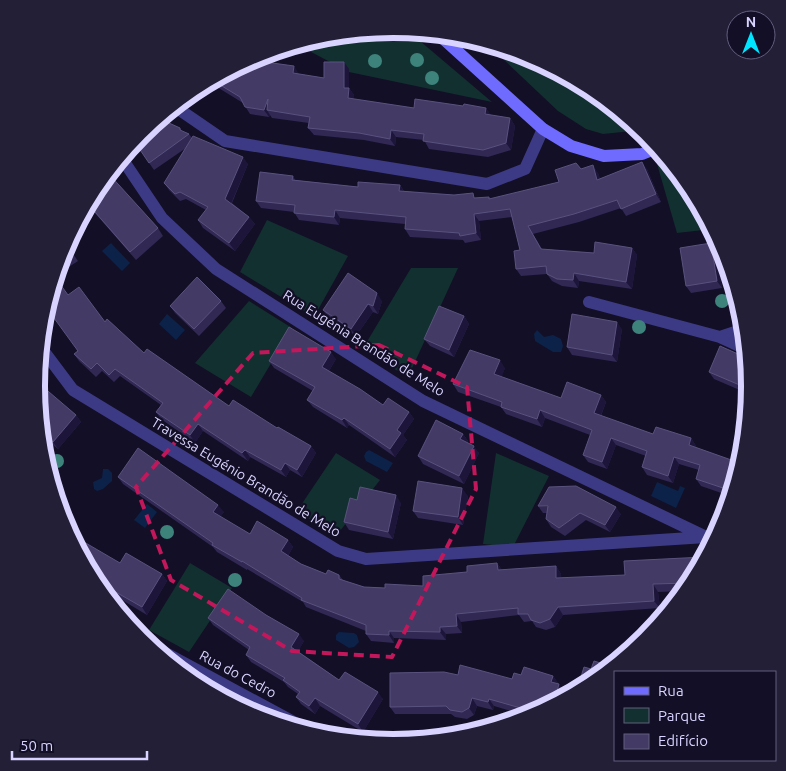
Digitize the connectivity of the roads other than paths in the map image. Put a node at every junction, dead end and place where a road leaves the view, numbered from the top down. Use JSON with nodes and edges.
{"nodes":[{"id":1,"x":446,"y":41,"type":"edge"},
{"id":2,"x":180,"y":110,"type":"edge"},
{"id":3,"x":543,"y":129,"type":"junction"},
{"id":4,"x":650,"y":151,"type":"edge"},
{"id":5,"x":125,"y":163,"type":"edge"},
{"id":6,"x":589,"y":302,"type":"dead end"},
{"id":7,"x":736,"y":332,"type":"edge"},
{"id":8,"x":720,"y":337,"type":"junction"},
{"id":9,"x":738,"y":345,"type":"edge"},
{"id":10,"x":47,"y":355,"type":"edge"},
{"id":11,"x":706,"y":536,"type":"edge"},
{"id":12,"x":705,"y":538,"type":"edge"},
{"id":13,"x":179,"y":660,"type":"edge"},
{"id":14,"x":280,"y":714,"type":"edge"}],
"edges":[{"from":1,"to":3,"type":"street"},
{"from":2,"to":3,"type":"street"},
{"from":3,"to":4,"type":"street"},
{"from":5,"to":11,"type":"street","name":"Rua Eugénia Brandão de Melo"},
{"from":6,"to":8,"type":"street"},
{"from":7,"to":8,"type":"street"},
{"from":8,"to":9,"type":"street"},
{"from":10,"to":12,"type":"street","name":"Travessa Eugénio Brandão de Melo"},
{"from":13,"to":14,"type":"street","name":"Rua do Cedro"}]}
